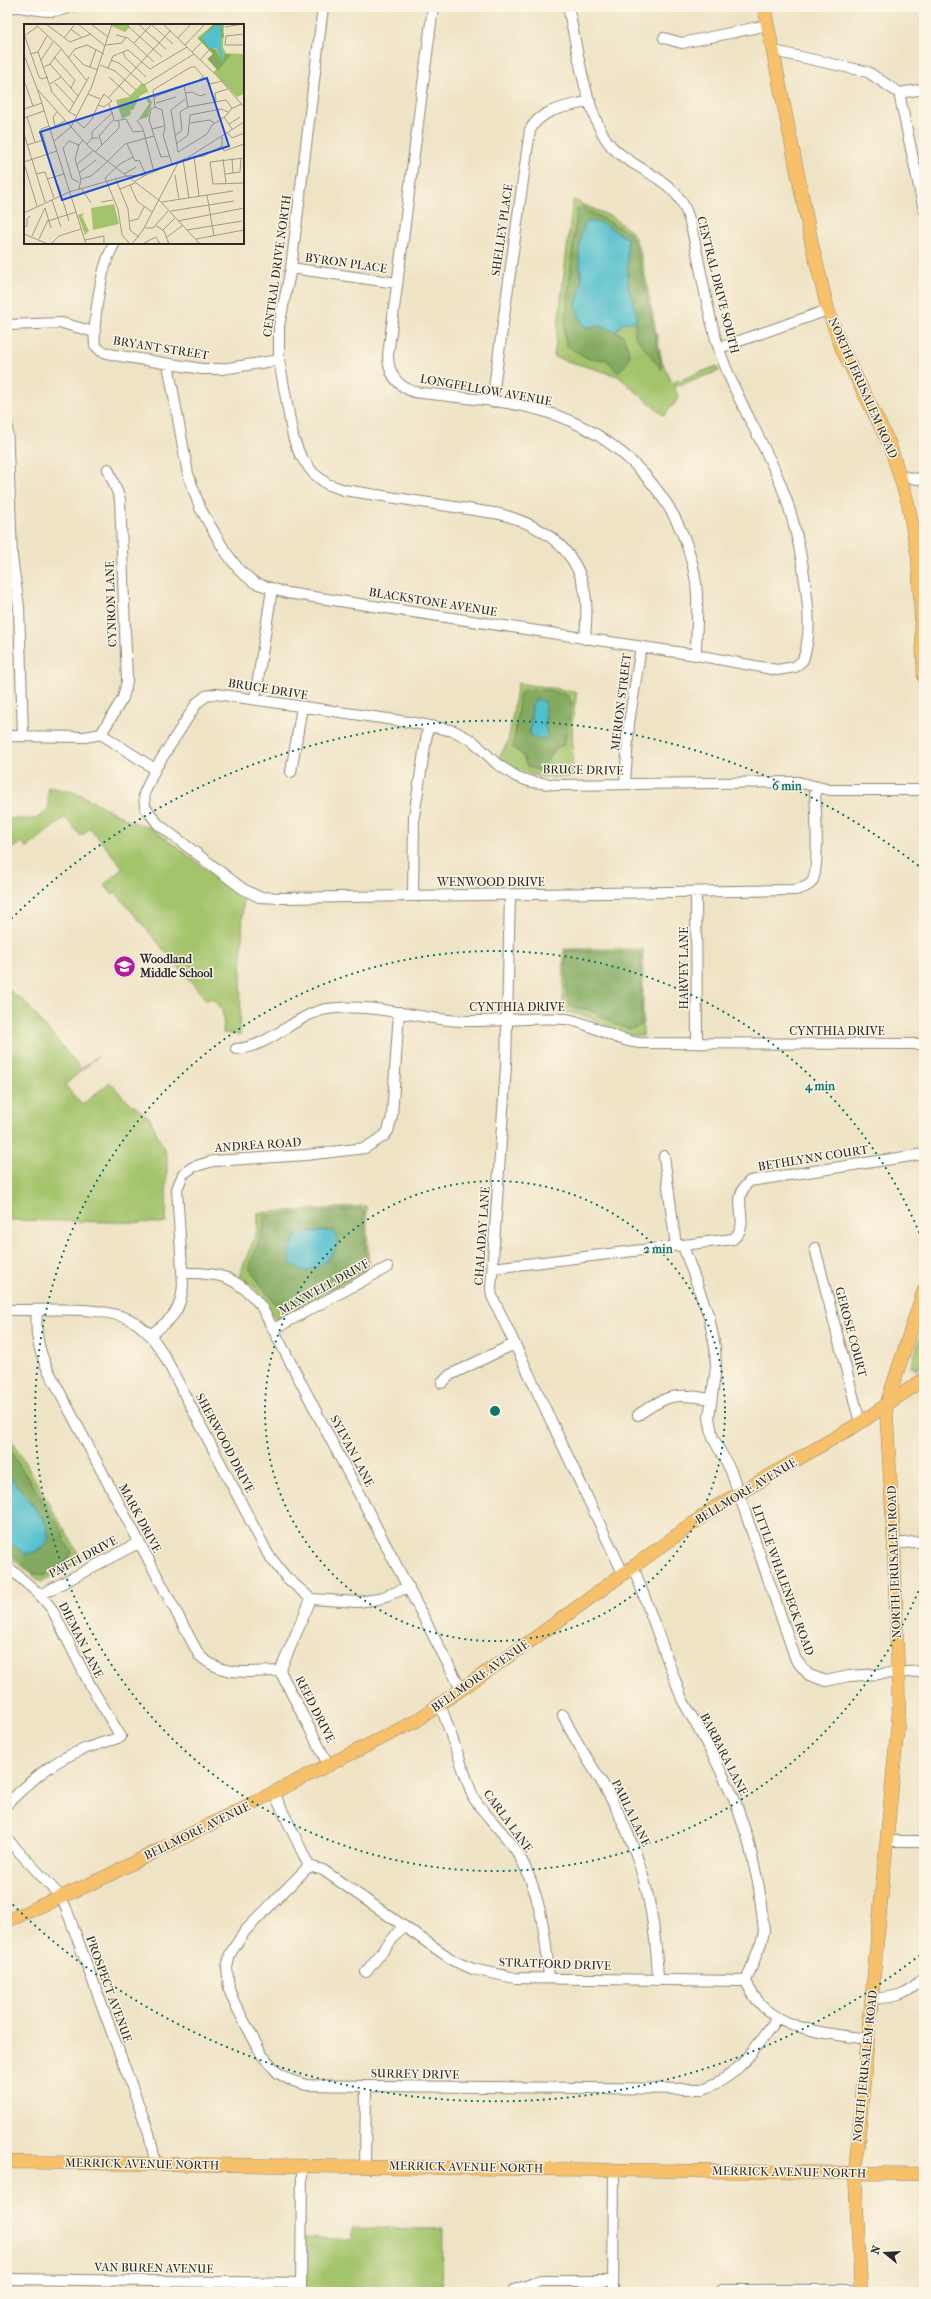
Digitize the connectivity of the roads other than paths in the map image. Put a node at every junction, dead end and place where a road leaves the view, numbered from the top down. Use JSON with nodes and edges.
{"nodes":[{"id":1,"x":19,"y":7,"type":"edge"},
{"id":2,"x":71,"y":7,"type":"edge"},
{"id":3,"x":323,"y":7,"type":"edge"},
{"id":4,"x":433,"y":7,"type":"edge"},
{"id":5,"x":568,"y":7,"type":"edge"},
{"id":6,"x":764,"y":7,"type":"edge"},
{"id":7,"x":7,"y":8,"type":"edge"},
{"id":8,"x":768,"y":25,"type":"junction"},
{"id":9,"x":664,"y":38,"type":"dead end"},
{"id":10,"x":774,"y":51,"type":"junction"},
{"id":11,"x":924,"y":89,"type":"edge"},
{"id":12,"x":899,"y":93,"type":"junction"},
{"id":13,"x":590,"y":102,"type":"junction"},
{"id":14,"x":924,"y":210,"type":"edge"},
{"id":15,"x":114,"y":244,"type":"edge"},
{"id":16,"x":291,"y":268,"type":"junction"},
{"id":17,"x":397,"y":283,"type":"junction"},
{"id":18,"x":828,"y":310,"type":"junction"},
{"id":19,"x":7,"y":325,"type":"edge"},
{"id":20,"x":94,"y":332,"type":"junction"},
{"id":21,"x":719,"y":348,"type":"junction"},
{"id":22,"x":279,"y":360,"type":"junction"},
{"id":23,"x":168,"y":364,"type":"junction"},
{"id":24,"x":492,"y":402,"type":"junction"},
{"id":25,"x":7,"y":422,"type":"edge"},
{"id":26,"x":108,"y":469,"type":"dead end"},
{"id":27,"x":900,"y":476,"type":"junction"},
{"id":28,"x":924,"y":480,"type":"edge"},
{"id":29,"x":924,"y":533,"type":"edge"},
{"id":30,"x":919,"y":572,"type":"junction"},
{"id":31,"x":272,"y":589,"type":"junction"},
{"id":32,"x":810,"y":620,"type":"joint"},
{"id":33,"x":923,"y":636,"type":"edge"},
{"id":34,"x":586,"y":639,"type":"junction"},
{"id":35,"x":641,"y":647,"type":"junction"},
{"id":36,"x":696,"y":655,"type":"junction"},
{"id":37,"x":924,"y":678,"type":"edge"},
{"id":38,"x":255,"y":699,"type":"junction"},
{"id":39,"x":302,"y":707,"type":"junction"},
{"id":40,"x":428,"y":726,"type":"junction"},
{"id":41,"x":101,"y":734,"type":"junction"},
{"id":42,"x":23,"y":735,"type":"junction"},
{"id":43,"x":7,"y":736,"type":"edge"},
{"id":44,"x":155,"y":769,"type":"junction"},
{"id":45,"x":291,"y":772,"type":"dead end"},
{"id":46,"x":625,"y":784,"type":"junction"},
{"id":47,"x":815,"y":787,"type":"junction"},
{"id":48,"x":924,"y":790,"type":"edge"},
{"id":49,"x":696,"y":892,"type":"junction"},
{"id":50,"x":510,"y":895,"type":"junction"},
{"id":51,"x":413,"y":896,"type":"junction"},
{"id":52,"x":400,"y":1012,"type":"junction"},
{"id":53,"x":507,"y":1019,"type":"junction"},
{"id":54,"x":697,"y":1043,"type":"junction"},
{"id":55,"x":924,"y":1044,"type":"edge"},
{"id":56,"x":236,"y":1049,"type":"dead end"},
{"id":57,"x":924,"y":1154,"type":"edge"},
{"id":58,"x":664,"y":1156,"type":"dead end"},
{"id":59,"x":680,"y":1246,"type":"junction"},
{"id":60,"x":815,"y":1248,"type":"dead end"},
{"id":61,"x":388,"y":1267,"type":"dead end"},
{"id":62,"x":493,"y":1268,"type":"junction"},
{"id":63,"x":182,"y":1273,"type":"junction"},
{"id":64,"x":924,"y":1290,"type":"edge"},
{"id":65,"x":7,"y":1310,"type":"edge"},
{"id":66,"x":37,"y":1310,"type":"junction"},
{"id":67,"x":274,"y":1329,"type":"junction"},
{"id":68,"x":150,"y":1335,"type":"junction"},
{"id":69,"x":514,"y":1344,"type":"junction"},
{"id":70,"x":924,"y":1379,"type":"edge"},
{"id":71,"x":442,"y":1383,"type":"dead end"},
{"id":72,"x":711,"y":1399,"type":"junction"},
{"id":73,"x":886,"y":1406,"type":"junction"},
{"id":74,"x":638,"y":1415,"type":"dead end"},
{"id":75,"x":860,"y":1423,"type":"junction"},
{"id":76,"x":738,"y":1494,"type":"junction"},
{"id":77,"x":924,"y":1541,"type":"edge"},
{"id":78,"x":138,"y":1543,"type":"junction"},
{"id":79,"x":894,"y":1544,"type":"junction"},
{"id":80,"x":7,"y":1566,"type":"edge"},
{"id":81,"x":628,"y":1570,"type":"junction"},
{"id":82,"x":409,"y":1586,"type":"junction"},
{"id":83,"x":40,"y":1595,"type":"junction"},
{"id":84,"x":311,"y":1599,"type":"junction"},
{"id":85,"x":280,"y":1671,"type":"junction"},
{"id":86,"x":924,"y":1671,"type":"edge"},
{"id":87,"x":897,"y":1672,"type":"junction"},
{"id":88,"x":462,"y":1689,"type":"junction"},
{"id":89,"x":440,"y":1704,"type":"junction"},
{"id":90,"x":563,"y":1715,"type":"dead end"},
{"id":91,"x":329,"y":1766,"type":"junction"},
{"id":92,"x":274,"y":1793,"type":"junction"},
{"id":93,"x":7,"y":1804,"type":"edge"},
{"id":94,"x":7,"y":1839,"type":"edge"},
{"id":95,"x":887,"y":1841,"type":"junction"},
{"id":96,"x":924,"y":1841,"type":"edge"},
{"id":97,"x":310,"y":1866,"type":"junction"},
{"id":98,"x":61,"y":1897,"type":"junction"},
{"id":99,"x":7,"y":1921,"type":"edge"},
{"id":100,"x":403,"y":1926,"type":"junction"},
{"id":101,"x":366,"y":1972,"type":"dead end"},
{"id":102,"x":924,"y":1976,"type":"edge"},
{"id":103,"x":549,"y":1978,"type":"junction"},
{"id":104,"x":658,"y":1979,"type":"junction"},
{"id":105,"x":746,"y":1981,"type":"junction"},
{"id":106,"x":872,"y":1999,"type":"junction"},
{"id":107,"x":777,"y":2018,"type":"junction"},
{"id":108,"x":868,"y":2039,"type":"junction"},
{"id":109,"x":366,"y":2086,"type":"junction"},
{"id":110,"x":7,"y":2162,"type":"edge"},
{"id":111,"x":156,"y":2165,"type":"junction"},
{"id":112,"x":302,"y":2165,"type":"junction"},
{"id":113,"x":365,"y":2166,"type":"junction"},
{"id":114,"x":614,"y":2169,"type":"junction"},
{"id":115,"x":855,"y":2173,"type":"junction"},
{"id":116,"x":924,"y":2174,"type":"edge"},
{"id":117,"x":7,"y":2279,"type":"edge"},
{"id":118,"x":105,"y":2280,"type":"junction"},
{"id":119,"x":613,"y":2281,"type":"junction"},
{"id":120,"x":301,"y":2287,"type":"edge"},
{"id":121,"x":514,"y":2290,"type":"dead end"},
{"id":122,"x":722,"y":2290,"type":"dead end"},
{"id":123,"x":105,"y":2292,"type":"edge"},
{"id":124,"x":613,"y":2292,"type":"edge"},
{"id":125,"x":854,"y":2292,"type":"edge"},
{"id":126,"x":861,"y":2292,"type":"edge"}],
"edges":[{"from":1,"to":2,"type":"street"},
{"from":1,"to":7,"type":"street"},
{"from":3,"to":16,"type":"street","name":"CENTRAL DRIVE NORTH"},
{"from":4,"to":17,"type":"street","name":"LONGFELLOW AVENUE"},
{"from":5,"to":13,"type":"street","name":"CENTRAL DRIVE SOUTH"},
{"from":6,"to":8,"type":"main road","name":"NORTH JERUSALEM ROAD"},
{"from":8,"to":9,"type":"street"},
{"from":8,"to":10,"type":"main road","name":"NORTH JERUSALEM ROAD"},
{"from":10,"to":12,"type":"street"},
{"from":10,"to":18,"type":"main road","name":"NORTH JERUSALEM ROAD"},
{"from":11,"to":12,"type":"street"},
{"from":12,"to":14,"type":"street"},
{"from":13,"to":21,"type":"street","name":"CENTRAL DRIVE SOUTH"},
{"from":13,"to":24,"type":"street","name":"SHELLEY PLACE"},
{"from":15,"to":20,"type":"street"},
{"from":16,"to":17,"type":"street","name":"BYRON PLACE"},
{"from":16,"to":22,"type":"street","name":"CENTRAL DRIVE NORTH"},
{"from":17,"to":24,"type":"street","name":"LONGFELLOW AVENUE"},
{"from":18,"to":21,"type":"street"},
{"from":18,"to":27,"type":"main road","name":"NORTH JERUSALEM ROAD"},
{"from":19,"to":20,"type":"street"},
{"from":20,"to":23,"type":"street","name":"BRYANT STREET"},
{"from":21,"to":32,"type":"street","name":"CENTRAL DRIVE SOUTH"},
{"from":22,"to":23,"type":"street","name":"BRYANT STREET"},
{"from":22,"to":34,"type":"street","name":"CENTRAL DRIVE NORTH"},
{"from":23,"to":31,"type":"street","name":"BLACKSTONE AVENUE"},
{"from":24,"to":36,"type":"street","name":"LONGFELLOW AVENUE"},
{"from":25,"to":42,"type":"street"},
{"from":26,"to":41,"type":"street","name":"CYNRON LANE"},
{"from":27,"to":28,"type":"street"},
{"from":27,"to":30,"type":"main road","name":"NORTH JERUSALEM ROAD"},
{"from":29,"to":30,"type":"street"},
{"from":30,"to":33,"type":"main road","name":"NORTH JERUSALEM ROAD"},
{"from":31,"to":34,"type":"street","name":"BLACKSTONE AVENUE"},
{"from":31,"to":38,"type":"street"},
{"from":32,"to":36,"type":"street","name":"BLACKSTONE AVENUE"},
{"from":33,"to":37,"type":"main road","name":"NORTH JERUSALEM ROAD"},
{"from":34,"to":35,"type":"street","name":"BLACKSTONE AVENUE"},
{"from":35,"to":36,"type":"street","name":"BLACKSTONE AVENUE"},
{"from":35,"to":46,"type":"street","name":"MERION STREET"},
{"from":38,"to":39,"type":"street","name":"BRUCE DRIVE"},
{"from":38,"to":44,"type":"street","name":"BRUCE DRIVE"},
{"from":39,"to":40,"type":"street","name":"BRUCE DRIVE"},
{"from":39,"to":45,"type":"street"},
{"from":40,"to":46,"type":"street","name":"BRUCE DRIVE"},
{"from":40,"to":51,"type":"street"},
{"from":41,"to":42,"type":"street"},
{"from":41,"to":44,"type":"street"},
{"from":42,"to":43,"type":"street"},
{"from":44,"to":51,"type":"street","name":"WENWOOD DRIVE"},
{"from":46,"to":47,"type":"street","name":"BRUCE DRIVE"},
{"from":47,"to":48,"type":"street","name":"BRUCE DRIVE"},
{"from":47,"to":49,"type":"street","name":"WENWOOD DRIVE"},
{"from":49,"to":50,"type":"street","name":"WENWOOD DRIVE"},
{"from":49,"to":54,"type":"street","name":"HARVEY LANE"},
{"from":50,"to":51,"type":"street","name":"WENWOOD DRIVE"},
{"from":50,"to":53,"type":"street","name":"CHALADAY LANE"},
{"from":52,"to":53,"type":"street","name":"CYNTHIA DRIVE"},
{"from":52,"to":56,"type":"street","name":"CYNTHIA DRIVE"},
{"from":52,"to":63,"type":"street","name":"ANDREA ROAD"},
{"from":53,"to":54,"type":"street","name":"CYNTHIA DRIVE"},
{"from":53,"to":62,"type":"street","name":"CHALADAY LANE"},
{"from":54,"to":55,"type":"street","name":"CYNTHIA DRIVE"},
{"from":57,"to":59,"type":"street","name":"BETHLYNN COURT"},
{"from":58,"to":59,"type":"street","name":"LITTLE WHALENECK ROAD"},
{"from":59,"to":62,"type":"street","name":"BETHLYNN COURT"},
{"from":59,"to":72,"type":"street","name":"LITTLE WHALENECK ROAD"},
{"from":60,"to":75,"type":"street","name":"GEROSE COURT"},
{"from":61,"to":67,"type":"street","name":"MAXWELL DRIVE"},
{"from":62,"to":69,"type":"street","name":"CHALADAY LANE"},
{"from":63,"to":67,"type":"street","name":"SYLVAN LANE"},
{"from":63,"to":68,"type":"street","name":"ANDREA ROAD"},
{"from":64,"to":73,"type":"main road","name":"NORTH JERUSALEM ROAD"},
{"from":65,"to":66,"type":"street","name":"SHERWOOD DRIVE"},
{"from":66,"to":68,"type":"street","name":"SHERWOOD DRIVE"},
{"from":66,"to":78,"type":"street","name":"MARK DRIVE"},
{"from":67,"to":82,"type":"street","name":"SYLVAN LANE"},
{"from":68,"to":84,"type":"street","name":"SHERWOOD DRIVE"},
{"from":69,"to":71,"type":"street"},
{"from":69,"to":81,"type":"street","name":"CHALADAY LANE"},
{"from":70,"to":73,"type":"main road","name":"BELLMORE AVENUE"},
{"from":72,"to":74,"type":"street"},
{"from":72,"to":76,"type":"street","name":"LITTLE WHALENECK ROAD"},
{"from":73,"to":75,"type":"main road","name":"BELLMORE AVENUE"},
{"from":73,"to":79,"type":"main road","name":"NORTH JERUSALEM ROAD"},
{"from":75,"to":76,"type":"main road","name":"BELLMORE AVENUE"},
{"from":76,"to":81,"type":"main road","name":"BELLMORE AVENUE"},
{"from":76,"to":87,"type":"street","name":"LITTLE WHALENECK ROAD"},
{"from":77,"to":79,"type":"street"},
{"from":78,"to":83,"type":"street","name":"PATTI DRIVE"},
{"from":78,"to":85,"type":"street","name":"MARK DRIVE"},
{"from":79,"to":87,"type":"main road","name":"NORTH JERUSALEM ROAD"},
{"from":80,"to":83,"type":"street","name":"DIEMAN LANE"},
{"from":81,"to":88,"type":"main road","name":"BELLMORE AVENUE"},
{"from":81,"to":105,"type":"street","name":"BARBARA LANE"},
{"from":82,"to":84,"type":"street"},
{"from":82,"to":88,"type":"street","name":"SYLVAN LANE"},
{"from":83,"to":93,"type":"street","name":"DIEMAN LANE"},
{"from":84,"to":85,"type":"street","name":"REED DRIVE"},
{"from":85,"to":91,"type":"street","name":"REED DRIVE"},
{"from":86,"to":87,"type":"street","name":"LITTLE WHALENECK ROAD"},
{"from":87,"to":95,"type":"main road","name":"NORTH JERUSALEM ROAD"},
{"from":88,"to":89,"type":"main road","name":"BELLMORE AVENUE"},
{"from":89,"to":91,"type":"main road","name":"BELLMORE AVENUE"},
{"from":89,"to":103,"type":"street","name":"CARLA LANE"},
{"from":90,"to":104,"type":"street","name":"PAULA LANE"},
{"from":91,"to":92,"type":"main road","name":"BELLMORE AVENUE"},
{"from":92,"to":97,"type":"street"},
{"from":92,"to":98,"type":"main road","name":"BELLMORE AVENUE"},
{"from":94,"to":98,"type":"street","name":"PROSPECT AVENUE"},
{"from":95,"to":96,"type":"street"},
{"from":95,"to":106,"type":"main road","name":"NORTH JERUSALEM ROAD"},
{"from":97,"to":100,"type":"street","name":"STRATFORD DRIVE"},
{"from":97,"to":109,"type":"street","name":"SURREY DRIVE"},
{"from":98,"to":99,"type":"main road","name":"BELLMORE AVENUE"},
{"from":98,"to":111,"type":"street","name":"PROSPECT AVENUE"},
{"from":100,"to":101,"type":"street"},
{"from":100,"to":103,"type":"street","name":"STRATFORD DRIVE"},
{"from":102,"to":106,"type":"street"},
{"from":103,"to":104,"type":"street","name":"STRATFORD DRIVE"},
{"from":104,"to":105,"type":"street","name":"STRATFORD DRIVE"},
{"from":105,"to":107,"type":"street"},
{"from":106,"to":108,"type":"main road","name":"NORTH JERUSALEM ROAD"},
{"from":107,"to":108,"type":"street"},
{"from":107,"to":109,"type":"street","name":"SURREY DRIVE"},
{"from":108,"to":115,"type":"main road","name":"NORTH JERUSALEM ROAD"},
{"from":109,"to":113,"type":"street"},
{"from":110,"to":111,"type":"main road","name":"MERRICK AVENUE NORTH"},
{"from":111,"to":112,"type":"main road","name":"MERRICK AVENUE NORTH"},
{"from":112,"to":113,"type":"main road","name":"MERRICK AVENUE NORTH"},
{"from":112,"to":120,"type":"street"},
{"from":113,"to":114,"type":"main road","name":"MERRICK AVENUE NORTH"},
{"from":114,"to":115,"type":"main road","name":"MERRICK AVENUE NORTH"},
{"from":114,"to":119,"type":"street"},
{"from":115,"to":116,"type":"main road","name":"MERRICK AVENUE NORTH"},
{"from":115,"to":126,"type":"main road","name":"NORTH JERUSALEM ROAD"},
{"from":117,"to":118,"type":"street","name":"VAN BUREN AVENUE"},
{"from":118,"to":120,"type":"street","name":"VAN BUREN AVENUE"},
{"from":118,"to":123,"type":"street"},
{"from":119,"to":121,"type":"street"},
{"from":119,"to":124,"type":"street"},
{"from":122,"to":125,"type":"street"}]}
